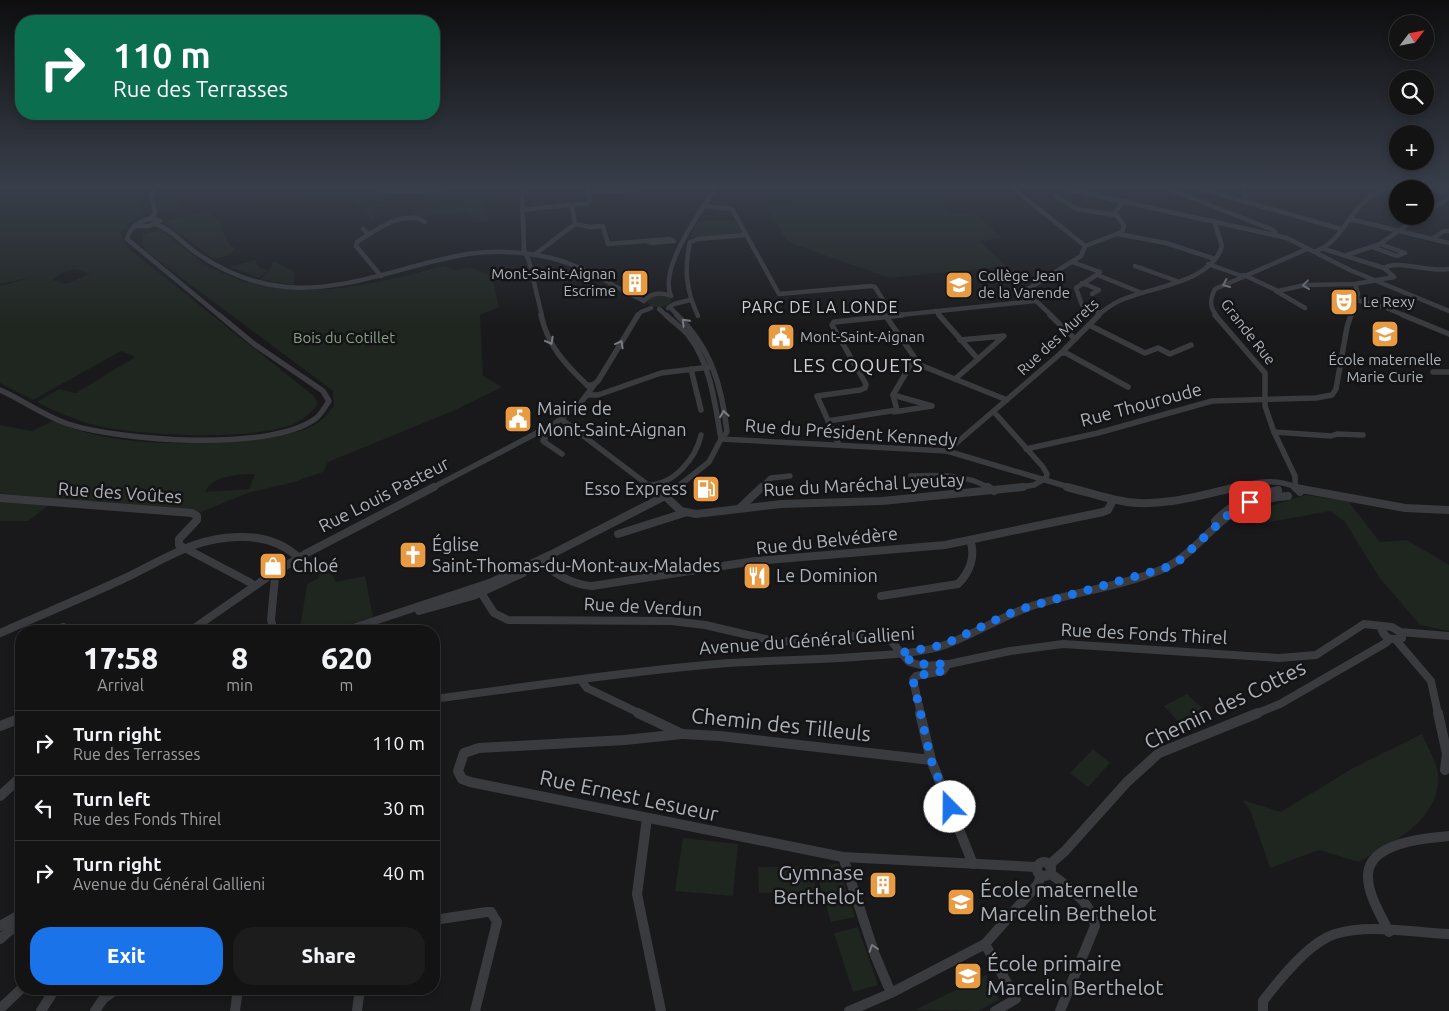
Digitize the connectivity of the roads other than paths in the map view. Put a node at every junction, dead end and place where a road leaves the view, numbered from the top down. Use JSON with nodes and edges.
{"nodes":[{"id":1,"x":130,"y":232,"type":"edge"},
{"id":2,"x":135,"y":232,"type":"edge"},
{"id":3,"x":171,"y":232,"type":"edge"},
{"id":4,"x":371,"y":232,"type":"edge"},
{"id":5,"x":524,"y":232,"type":"edge"},
{"id":6,"x":563,"y":232,"type":"edge"},
{"id":7,"x":605,"y":232,"type":"edge"},
{"id":8,"x":688,"y":232,"type":"edge"},
{"id":9,"x":744,"y":232,"type":"edge"},
{"id":10,"x":1066,"y":232,"type":"edge"},
{"id":11,"x":1218,"y":232,"type":"edge"},
{"id":12,"x":1261,"y":232,"type":"edge"},
{"id":13,"x":1275,"y":232,"type":"edge"},
{"id":14,"x":1339,"y":232,"type":"edge"},
{"id":15,"x":1395,"y":232,"type":"edge"},
{"id":16,"x":1405,"y":232,"type":"edge"},
{"id":17,"x":1442,"y":232,"type":"edge"},
{"id":18,"x":368,"y":234,"type":"joint"},
{"id":19,"x":1118,"y":234,"type":"joint"},
{"id":20,"x":746,"y":235,"type":"junction"},
{"id":21,"x":1273,"y":235,"type":"junction"},
{"id":22,"x":127,"y":239,"type":"junction"},
{"id":23,"x":1432,"y":239,"type":"junction"},
{"id":24,"x":1449,"y":243,"type":"edge"},
{"id":25,"x":681,"y":244,"type":"junction"},
{"id":26,"x":1380,"y":244,"type":"junction"},
{"id":27,"x":1085,"y":246,"type":"junction"},
{"id":28,"x":1372,"y":247,"type":"junction"},
{"id":29,"x":1307,"y":249,"type":"junction"},
{"id":30,"x":1324,"y":249,"type":"junction"},
{"id":31,"x":1412,"y":251,"type":"dead end"},
{"id":32,"x":1314,"y":252,"type":"junction"},
{"id":33,"x":1406,"y":253,"type":"junction"},
{"id":34,"x":525,"y":254,"type":"junction"},
{"id":35,"x":534,"y":255,"type":"junction"},
{"id":36,"x":1347,"y":255,"type":"junction"},
{"id":37,"x":1215,"y":258,"type":"junction"},
{"id":38,"x":1072,"y":262,"type":"junction"},
{"id":39,"x":1208,"y":264,"type":"junction"},
{"id":40,"x":1135,"y":266,"type":"dead end"},
{"id":41,"x":1384,"y":268,"type":"junction"},
{"id":42,"x":1449,"y":269,"type":"edge"},
{"id":43,"x":670,"y":273,"type":"junction"},
{"id":44,"x":1098,"y":274,"type":"junction"},
{"id":45,"x":381,"y":276,"type":"junction"},
{"id":46,"x":1243,"y":276,"type":"junction"},
{"id":47,"x":1177,"y":281,"type":"junction"},
{"id":48,"x":1375,"y":281,"type":"junction"},
{"id":49,"x":1082,"y":283,"type":"junction"},
{"id":50,"x":1355,"y":284,"type":"junction"},
{"id":51,"x":1276,"y":291,"type":"junction"},
{"id":52,"x":1142,"y":293,"type":"junction"},
{"id":53,"x":1092,"y":294,"type":"dead end"},
{"id":54,"x":629,"y":295,"type":"junction"},
{"id":55,"x":653,"y":295,"type":"junction"},
{"id":56,"x":690,"y":300,"type":"junction"},
{"id":57,"x":1356,"y":300,"type":"junction"},
{"id":58,"x":644,"y":301,"type":"junction"},
{"id":59,"x":673,"y":301,"type":"junction"},
{"id":60,"x":1035,"y":301,"type":"junction"},
{"id":61,"x":652,"y":308,"type":"junction"},
{"id":62,"x":1305,"y":308,"type":"dead end"},
{"id":63,"x":659,"y":309,"type":"junction"},
{"id":64,"x":1449,"y":311,"type":"edge"},
{"id":65,"x":938,"y":312,"type":"junction"},
{"id":66,"x":1101,"y":313,"type":"junction"},
{"id":67,"x":698,"y":316,"type":"dead end"},
{"id":68,"x":886,"y":316,"type":"junction"},
{"id":69,"x":1089,"y":325,"type":"junction"},
{"id":70,"x":1449,"y":334,"type":"edge"},
{"id":71,"x":1074,"y":339,"type":"junction"},
{"id":72,"x":960,"y":340,"type":"junction"},
{"id":73,"x":1191,"y":345,"type":"dead end"},
{"id":74,"x":1061,"y":353,"type":"junction"},
{"id":75,"x":978,"y":359,"type":"junction"},
{"id":76,"x":917,"y":361,"type":"junction"},
{"id":77,"x":710,"y":367,"type":"junction"},
{"id":78,"x":691,"y":369,"type":"junction"},
{"id":79,"x":1433,"y":372,"type":"dead end"},
{"id":80,"x":1449,"y":372,"type":"edge"},
{"id":81,"x":955,"y":379,"type":"junction"},
{"id":82,"x":1128,"y":387,"type":"dead end"},
{"id":83,"x":590,"y":388,"type":"junction"},
{"id":84,"x":0,"y":390,"type":"edge"},
{"id":85,"x":893,"y":395,"type":"junction"},
{"id":86,"x":1007,"y":400,"type":"junction"},
{"id":87,"x":1264,"y":400,"type":"junction"},
{"id":88,"x":701,"y":410,"type":"dead end"},
{"id":89,"x":894,"y":412,"type":"junction"},
{"id":90,"x":994,"y":412,"type":"junction"},
{"id":91,"x":562,"y":419,"type":"junction"},
{"id":92,"x":828,"y":421,"type":"junction"},
{"id":93,"x":1274,"y":432,"type":"junction"},
{"id":94,"x":537,"y":433,"type":"junction"},
{"id":95,"x":1363,"y":434,"type":"dead end"},
{"id":96,"x":701,"y":435,"type":"dead end"},
{"id":97,"x":836,"y":435,"type":"junction"},
{"id":98,"x":721,"y":439,"type":"junction"},
{"id":99,"x":818,"y":443,"type":"junction"},
{"id":100,"x":839,"y":445,"type":"junction"},
{"id":101,"x":1026,"y":449,"type":"junction"},
{"id":102,"x":947,"y":451,"type":"junction"},
{"id":103,"x":562,"y":454,"type":"dead end"},
{"id":104,"x":790,"y":476,"type":"dead end"},
{"id":105,"x":911,"y":476,"type":"dead end"},
{"id":106,"x":1044,"y":480,"type":"junction"},
{"id":107,"x":1278,"y":486,"type":"junction"},
{"id":108,"x":1296,"y":489,"type":"junction"},
{"id":109,"x":994,"y":491,"type":"junction"},
{"id":110,"x":665,"y":496,"type":"junction"},
{"id":111,"x":1288,"y":496,"type":"junction"},
{"id":112,"x":0,"y":498,"type":"edge"},
{"id":113,"x":1113,"y":500,"type":"junction"},
{"id":114,"x":740,"y":508,"type":"junction"},
{"id":115,"x":1449,"y":510,"type":"edge"},
{"id":116,"x":684,"y":512,"type":"junction"},
{"id":117,"x":618,"y":534,"type":"dead end"},
{"id":118,"x":970,"y":540,"type":"junction"},
{"id":119,"x":183,"y":547,"type":"junction"},
{"id":120,"x":1193,"y":547,"type":"junction"},
{"id":121,"x":550,"y":555,"type":"junction"},
{"id":122,"x":299,"y":558,"type":"junction"},
{"id":123,"x":541,"y":562,"type":"junction"},
{"id":124,"x":272,"y":574,"type":"junction"},
{"id":125,"x":251,"y":584,"type":"dead end"},
{"id":126,"x":480,"y":590,"type":"junction"},
{"id":127,"x":881,"y":596,"type":"dead end"},
{"id":128,"x":20,"y":625,"type":"edge"},
{"id":129,"x":197,"y":625,"type":"edge"},
{"id":130,"x":272,"y":625,"type":"edge"},
{"id":131,"x":363,"y":625,"type":"edge"},
{"id":132,"x":378,"y":625,"type":"edge"},
{"id":133,"x":15,"y":627,"type":"edge"},
{"id":134,"x":1381,"y":627,"type":"junction"},
{"id":135,"x":0,"y":634,"type":"edge"},
{"id":136,"x":1449,"y":636,"type":"edge"},
{"id":137,"x":1395,"y":637,"type":"junction"},
{"id":138,"x":900,"y":653,"type":"junction"},
{"id":139,"x":945,"y":664,"type":"junction"},
{"id":140,"x":581,"y":680,"type":"junction"},
{"id":141,"x":440,"y":698,"type":"edge"},
{"id":142,"x":15,"y":720,"type":"edge"},
{"id":143,"x":0,"y":726,"type":"edge"},
{"id":144,"x":682,"y":734,"type":"junction"},
{"id":145,"x":931,"y":760,"type":"junction"},
{"id":146,"x":1445,"y":770,"type":"dead end"},
{"id":147,"x":15,"y":782,"type":"edge"},
{"id":148,"x":0,"y":796,"type":"edge"},
{"id":149,"x":647,"y":818,"type":"junction"},
{"id":150,"x":1449,"y":836,"type":"edge"},
{"id":151,"x":843,"y":857,"type":"junction"},
{"id":152,"x":974,"y":864,"type":"junction"},
{"id":153,"x":1044,"y":870,"type":"junction"},
{"id":154,"x":15,"y":917,"type":"edge"},
{"id":155,"x":440,"y":919,"type":"edge"},
{"id":156,"x":0,"y":926,"type":"edge"},
{"id":157,"x":15,"y":926,"type":"edge"},
{"id":158,"x":1389,"y":932,"type":"junction"},
{"id":159,"x":1449,"y":934,"type":"edge"},
{"id":160,"x":0,"y":940,"type":"edge"},
{"id":161,"x":985,"y":944,"type":"junction"},
{"id":162,"x":891,"y":993,"type":"junction"},
{"id":163,"x":15,"y":995,"type":"edge"},
{"id":164,"x":51,"y":995,"type":"edge"},
{"id":165,"x":109,"y":995,"type":"edge"},
{"id":166,"x":237,"y":995,"type":"edge"},
{"id":167,"x":359,"y":995,"type":"edge"},
{"id":168,"x":0,"y":1009,"type":"edge"},
{"id":169,"x":41,"y":1011,"type":"edge"},
{"id":170,"x":95,"y":1011,"type":"edge"},
{"id":171,"x":235,"y":1011,"type":"edge"},
{"id":172,"x":357,"y":1011,"type":"edge"},
{"id":173,"x":475,"y":1011,"type":"edge"},
{"id":174,"x":661,"y":1011,"type":"edge"},
{"id":175,"x":849,"y":1011,"type":"edge"},
{"id":176,"x":995,"y":1011,"type":"edge"},
{"id":177,"x":1060,"y":1011,"type":"edge"},
{"id":178,"x":1263,"y":1011,"type":"edge"}],
"edges":[{"from":1,"to":22,"type":"street"},
{"from":2,"to":22,"type":"street"},
{"from":3,"to":45,"type":"street"},
{"from":4,"to":18,"type":"street"},
{"from":5,"to":34,"type":"street"},
{"from":6,"to":35,"type":"street"},
{"from":7,"to":25,"type":"street"},
{"from":8,"to":25,"type":"street"},
{"from":9,"to":20,"type":"street"},
{"from":10,"to":27,"type":"street"},
{"from":11,"to":37,"type":"street"},
{"from":12,"to":21,"type":"street"},
{"from":13,"to":21,"type":"street"},
{"from":14,"to":30,"type":"street"},
{"from":15,"to":26,"type":"street"},
{"from":16,"to":23,"type":"street"},
{"from":17,"to":23,"type":"street"},
{"from":18,"to":45,"type":"street"},
{"from":19,"to":27,"type":"street"},
{"from":19,"to":37,"type":"street"},
{"from":20,"to":56,"type":"street"},
{"from":20,"to":68,"type":"street"},
{"from":21,"to":29,"type":"street"},
{"from":22,"to":84,"type":"street"},
{"from":23,"to":24,"type":"street"},
{"from":25,"to":43,"type":"street"},
{"from":26,"to":28,"type":"street"},
{"from":26,"to":33,"type":"street"},
{"from":27,"to":38,"type":"street"},
{"from":28,"to":33,"type":"street"},
{"from":28,"to":36,"type":"street"},
{"from":29,"to":32,"type":"street"},
{"from":29,"to":46,"type":"street","name":"Grande Rue"},
{"from":30,"to":32,"type":"street"},
{"from":30,"to":36,"type":"street"},
{"from":31,"to":33,"type":"street"},
{"from":32,"to":48,"type":"street"},
{"from":34,"to":35,"type":"street"},
{"from":34,"to":45,"type":"street"},
{"from":34,"to":83,"type":"street","one_way":true},
{"from":35,"to":54,"type":"street"},
{"from":36,"to":41,"type":"street"},
{"from":37,"to":39,"type":"street","name":"Rue des Murets"},
{"from":38,"to":44,"type":"street"},
{"from":38,"to":60,"type":"street"},
{"from":39,"to":46,"type":"street"},
{"from":39,"to":47,"type":"street","name":"Rue des Murets"},
{"from":40,"to":47,"type":"street"},
{"from":41,"to":42,"type":"street"},
{"from":41,"to":48,"type":"street"},
{"from":43,"to":55,"type":"street"},
{"from":43,"to":59,"type":"street"},
{"from":44,"to":49,"type":"street"},
{"from":44,"to":52,"type":"street"},
{"from":46,"to":51,"type":"street"},
{"from":46,"to":87,"type":"street","name":"Grande Rue","one_way":true},
{"from":47,"to":52,"type":"street","name":"Rue des Murets"},
{"from":48,"to":50,"type":"street"},
{"from":48,"to":64,"type":"street"},
{"from":49,"to":53,"type":"street"},
{"from":49,"to":66,"type":"street"},
{"from":50,"to":51,"type":"street","one_way":true},
{"from":50,"to":57,"type":"street"},
{"from":51,"to":62,"type":"street"},
{"from":52,"to":66,"type":"street","name":"Rue des Murets"},
{"from":54,"to":55,"type":"street"},
{"from":54,"to":58,"type":"street"},
{"from":55,"to":58,"type":"street"},
{"from":55,"to":59,"type":"street"},
{"from":56,"to":59,"type":"street"},
{"from":56,"to":67,"type":"street"},
{"from":57,"to":70,"type":"street"},
{"from":57,"to":87,"type":"street","name":"Rue Thouroude"},
{"from":58,"to":61,"type":"street"},
{"from":59,"to":63,"type":"street"},
{"from":77,"to":59,"type":"street","one_way":true},
{"from":60,"to":65,"type":"street"},
{"from":60,"to":71,"type":"street"},
{"from":61,"to":63,"type":"street"},
{"from":83,"to":61,"type":"street","name":"Rue Louis Pasteur","one_way":true},
{"from":63,"to":77,"type":"street"},
{"from":65,"to":68,"type":"street"},
{"from":65,"to":72,"type":"street"},
{"from":66,"to":69,"type":"street","name":"Rue des Murets"},
{"from":68,"to":76,"type":"street"},
{"from":68,"to":92,"type":"street"},
{"from":69,"to":71,"type":"street","name":"Rue des Murets"},
{"from":69,"to":73,"type":"street"},
{"from":71,"to":74,"type":"street","name":"Rue des Murets"},
{"from":72,"to":75,"type":"street"},
{"from":72,"to":75,"type":"street"},
{"from":74,"to":82,"type":"street"},
{"from":74,"to":86,"type":"street","name":"Rue des Murets"},
{"from":75,"to":81,"type":"street"},
{"from":76,"to":81,"type":"street"},
{"from":76,"to":85,"type":"street"},
{"from":77,"to":78,"type":"street"},
{"from":77,"to":98,"type":"street"},
{"from":78,"to":83,"type":"street"},
{"from":78,"to":88,"type":"street"},
{"from":79,"to":80,"type":"street"},
{"from":81,"to":86,"type":"street"},
{"from":83,"to":91,"type":"street","name":"Rue Louis Pasteur"},
{"from":85,"to":89,"type":"street"},
{"from":85,"to":89,"type":"street"},
{"from":86,"to":90,"type":"street","name":"Rue des Murets"},
{"from":87,"to":93,"type":"street","name":"Grande Rue"},
{"from":87,"to":101,"type":"street","name":"Rue Thouroude"},
{"from":89,"to":92,"type":"street"},
{"from":90,"to":101,"type":"street"},
{"from":90,"to":102,"type":"street","name":"Rue des Murets"},
{"from":91,"to":94,"type":"street","name":"Rue Louis Pasteur"},
{"from":91,"to":96,"type":"street"},
{"from":92,"to":97,"type":"street"},
{"from":93,"to":95,"type":"street"},
{"from":93,"to":108,"type":"street","name":"Grande Rue"},
{"from":94,"to":103,"type":"street"},
{"from":94,"to":122,"type":"street","name":"Rue Louis Pasteur"},
{"from":97,"to":99,"type":"street"},
{"from":97,"to":100,"type":"street"},
{"from":98,"to":99,"type":"street","name":"Rue du Président Kennedy"},
{"from":98,"to":110,"type":"street"},
{"from":99,"to":100,"type":"street","name":"Rue du Président Kennedy"},
{"from":100,"to":102,"type":"street","name":"Rue du Président Kennedy"},
{"from":101,"to":106,"type":"street"},
{"from":102,"to":106,"type":"street","name":"Rue du Président Kennedy"},
{"from":104,"to":114,"type":"street"},
{"from":105,"to":109,"type":"street"},
{"from":106,"to":109,"type":"street","name":"Rue du Maréchal Lyeutay"},
{"from":106,"to":113,"type":"street","name":"Rue du Président Kennedy"},
{"from":107,"to":108,"type":"street"},
{"from":107,"to":111,"type":"street","name":"Rue du Président Kennedy"},
{"from":107,"to":113,"type":"street","name":"Rue du Président Kennedy"},
{"from":107,"to":120,"type":"street","name":"Avenue du Général Gallieni"},
{"from":108,"to":111,"type":"street","name":"Avenue du Général Gallieni"},
{"from":108,"to":115,"type":"street"},
{"from":109,"to":114,"type":"street","name":"Rue du Maréchal Lyeutay"},
{"from":110,"to":116,"type":"street"},
{"from":110,"to":121,"type":"street"},
{"from":111,"to":120,"type":"street","name":"Avenue du Général Gallieni"},
{"from":112,"to":119,"type":"street","name":"Rue des Voûtes"},
{"from":113,"to":118,"type":"street","name":"Rue du Belvédère"},
{"from":114,"to":116,"type":"street","name":"Rue du Maréchal Lyeutay"},
{"from":116,"to":117,"type":"street","name":"Rue du Maréchal Lyeutay"},
{"from":118,"to":123,"type":"street","name":"Rue du Belvédère"},
{"from":118,"to":127,"type":"street"},
{"from":119,"to":122,"type":"street"},
{"from":119,"to":125,"type":"street"},
{"from":119,"to":128,"type":"street"},
{"from":120,"to":138,"type":"street","name":"Avenue du Général Gallieni"},
{"from":121,"to":123,"type":"street"},
{"from":121,"to":126,"type":"street"},
{"from":122,"to":124,"type":"street","name":"Rue Louis Pasteur"},
{"from":123,"to":126,"type":"street"},
{"from":124,"to":129,"type":"street","name":"Rue Louis Pasteur"},
{"from":124,"to":130,"type":"street"},
{"from":126,"to":131,"type":"street"},
{"from":126,"to":132,"type":"street"},
{"from":126,"to":138,"type":"street","name":"Rue de Verdun"},
{"from":133,"to":135,"type":"street"},
{"from":134,"to":137,"type":"street"},
{"from":134,"to":137,"type":"street","name":"Rue des Fonds Thirel"},
{"from":134,"to":139,"type":"street","name":"Rue des Fonds Thirel"},
{"from":136,"to":137,"type":"street"},
{"from":137,"to":146,"type":"street"},
{"from":137,"to":153,"type":"street","name":"Chemin des Cottes"},
{"from":138,"to":139,"type":"street","name":"Rue des Fonds Thirel"},
{"from":138,"to":140,"type":"street","name":"Avenue du Général Gallieni"},
{"from":139,"to":145,"type":"street"},
{"from":140,"to":141,"type":"street","name":"Avenue du Général Gallieni"},
{"from":140,"to":144,"type":"street","name":"Chemin des Tilleuls"},
{"from":142,"to":143,"type":"street"},
{"from":144,"to":145,"type":"street","name":"Chemin des Tilleuls"},
{"from":144,"to":149,"type":"street","name":"Rue Ernest Lesueur"},
{"from":145,"to":152,"type":"street"},
{"from":147,"to":148,"type":"street"},
{"from":149,"to":151,"type":"street","name":"Rue Ernest Lesueur"},
{"from":149,"to":174,"type":"street"},
{"from":150,"to":158,"type":"street"},
{"from":151,"to":152,"type":"street","name":"Rue Ernest Lesueur"},
{"from":162,"to":151,"type":"street","one_way":true},
{"from":152,"to":153,"type":"street","name":"Rue Ernest Lesueur"},
{"from":153,"to":161,"type":"street","name":"Chemin des Cottes"},
{"from":153,"to":177,"type":"street"},
{"from":154,"to":156,"type":"street"},
{"from":155,"to":173,"type":"street"},
{"from":157,"to":160,"type":"street"},
{"from":158,"to":159,"type":"street"},
{"from":158,"to":178,"type":"street"},
{"from":161,"to":162,"type":"street","name":"Chemin des Cottes"},
{"from":161,"to":176,"type":"street"},
{"from":162,"to":175,"type":"street","name":"Chemin des Cottes"},
{"from":163,"to":168,"type":"street"},
{"from":164,"to":169,"type":"street"},
{"from":165,"to":170,"type":"street"},
{"from":166,"to":171,"type":"street"},
{"from":167,"to":172,"type":"street"}]}
